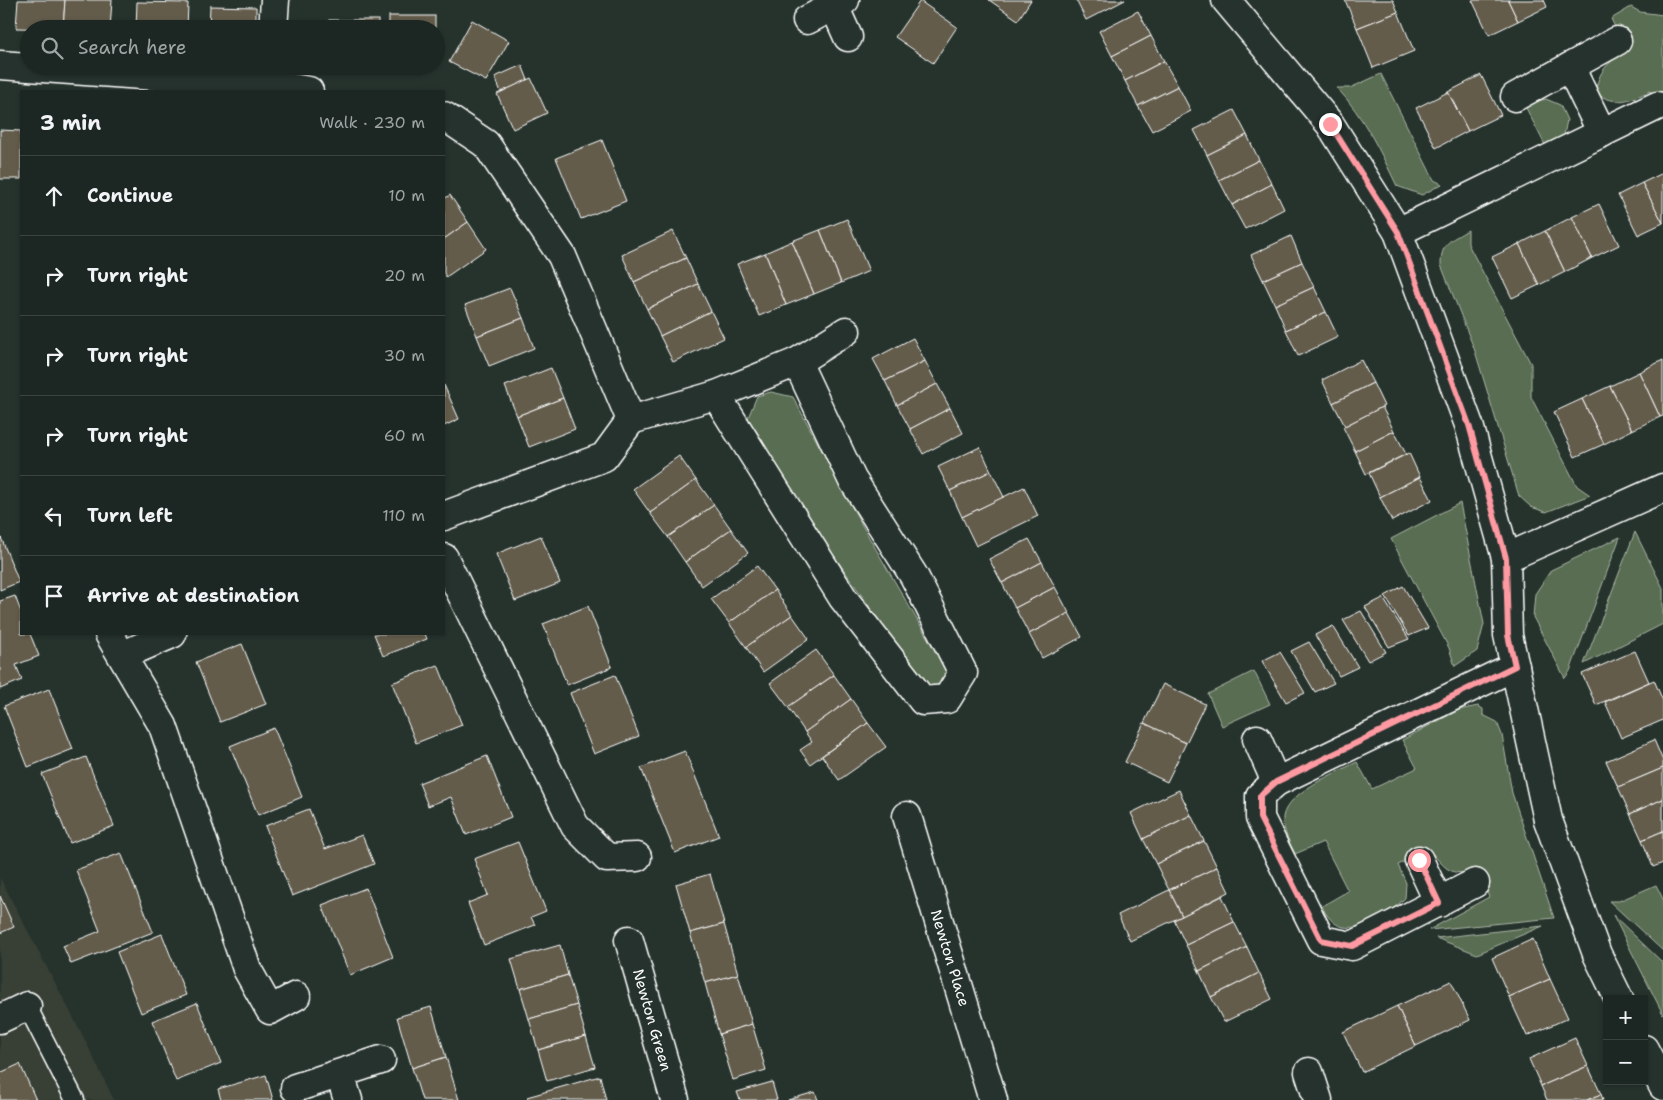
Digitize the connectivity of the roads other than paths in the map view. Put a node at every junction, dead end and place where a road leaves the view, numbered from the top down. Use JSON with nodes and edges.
{"nodes":[{"id":1,"x":275,"y":0,"type":"edge"},
{"id":2,"x":1226,"y":0,"type":"edge"},
{"id":3,"x":839,"y":3,"type":"edge"},
{"id":4,"x":274,"y":20,"type":"edge"},
{"id":5,"x":807,"y":20,"type":"dead end"},
{"id":6,"x":848,"y":37,"type":"dead end"},
{"id":7,"x":1617,"y":41,"type":"dead end"},
{"id":8,"x":0,"y":65,"type":"edge"},
{"id":9,"x":1570,"y":67,"type":"junction"},
{"id":10,"x":20,"y":69,"type":"edge"},
{"id":11,"x":55,"y":75,"type":"edge"},
{"id":12,"x":269,"y":75,"type":"edge"},
{"id":13,"x":88,"y":81,"type":"edge"},
{"id":14,"x":306,"y":90,"type":"edge"},
{"id":15,"x":1515,"y":97,"type":"dead end"},
{"id":16,"x":1657,"y":106,"type":"dead end"},
{"id":17,"x":445,"y":117,"type":"edge"},
{"id":18,"x":1602,"y":133,"type":"junction"},
{"id":19,"x":1398,"y":232,"type":"junction"},
{"id":20,"x":846,"y":332,"type":"dead end"},
{"id":21,"x":797,"y":362,"type":"junction"},
{"id":22,"x":716,"y":395,"type":"junction"},
{"id":23,"x":630,"y":420,"type":"junction"},
{"id":24,"x":1663,"y":488,"type":"edge"},
{"id":25,"x":445,"y":516,"type":"edge"},
{"id":26,"x":1506,"y":558,"type":"junction"},
{"id":27,"x":445,"y":560,"type":"edge"},
{"id":28,"x":166,"y":635,"type":"edge"},
{"id":29,"x":116,"y":644,"type":"edge"},
{"id":30,"x":1515,"y":666,"type":"junction"},
{"id":31,"x":1258,"y":739,"type":"dead end"},
{"id":32,"x":1276,"y":782,"type":"junction"},
{"id":33,"x":907,"y":816,"type":"dead end"},
{"id":34,"x":637,"y":857,"type":"dead end"},
{"id":35,"x":1419,"y":860,"type":"dead end"},
{"id":36,"x":1475,"y":884,"type":"dead end"},
{"id":37,"x":1439,"y":903,"type":"junction"},
{"id":38,"x":629,"y":940,"type":"dead end"},
{"id":39,"x":1617,"y":995,"type":"edge"},
{"id":40,"x":296,"y":996,"type":"dead end"},
{"id":41,"x":27,"y":1006,"type":"joint"},
{"id":42,"x":0,"y":1019,"type":"edge"},
{"id":43,"x":380,"y":1060,"type":"dead end"},
{"id":44,"x":1309,"y":1072,"type":"dead end"},
{"id":45,"x":340,"y":1074,"type":"junction"},
{"id":46,"x":294,"y":1088,"type":"dead end"},
{"id":47,"x":75,"y":1100,"type":"edge"},
{"id":48,"x":348,"y":1100,"type":"edge"},
{"id":49,"x":675,"y":1100,"type":"edge"},
{"id":50,"x":993,"y":1100,"type":"edge"},
{"id":51,"x":1318,"y":1100,"type":"edge"}],
"edges":[{"from":1,"to":4,"type":"street"},
{"from":2,"to":19,"type":"street"},
{"from":3,"to":5,"type":"street"},
{"from":3,"to":6,"type":"street"},
{"from":7,"to":9,"type":"street"},
{"from":8,"to":10,"type":"street"},
{"from":9,"to":15,"type":"street"},
{"from":9,"to":18,"type":"street"},
{"from":11,"to":13,"type":"street"},
{"from":12,"to":13,"type":"street"},
{"from":12,"to":14,"type":"street"},
{"from":16,"to":18,"type":"street"},
{"from":17,"to":23,"type":"street"},
{"from":18,"to":19,"type":"street"},
{"from":19,"to":26,"type":"street"},
{"from":20,"to":21,"type":"street"},
{"from":21,"to":22,"type":"street"},
{"from":21,"to":22,"type":"street"},
{"from":22,"to":23,"type":"street"},
{"from":23,"to":25,"type":"street"},
{"from":24,"to":26,"type":"street"},
{"from":26,"to":30,"type":"street"},
{"from":27,"to":34,"type":"street"},
{"from":28,"to":29,"type":"street"},
{"from":29,"to":40,"type":"street"},
{"from":30,"to":32,"type":"street"},
{"from":30,"to":39,"type":"street"},
{"from":31,"to":32,"type":"street"},
{"from":32,"to":37,"type":"street"},
{"from":33,"to":50,"type":"street","name":"Newton Place"},
{"from":35,"to":37,"type":"street"},
{"from":36,"to":37,"type":"street"},
{"from":38,"to":49,"type":"street","name":"Newton Green"},
{"from":41,"to":42,"type":"street"},
{"from":41,"to":47,"type":"lane"},
{"from":43,"to":45,"type":"street"},
{"from":44,"to":51,"type":"street"},
{"from":45,"to":46,"type":"street"},
{"from":45,"to":48,"type":"street"}]}
